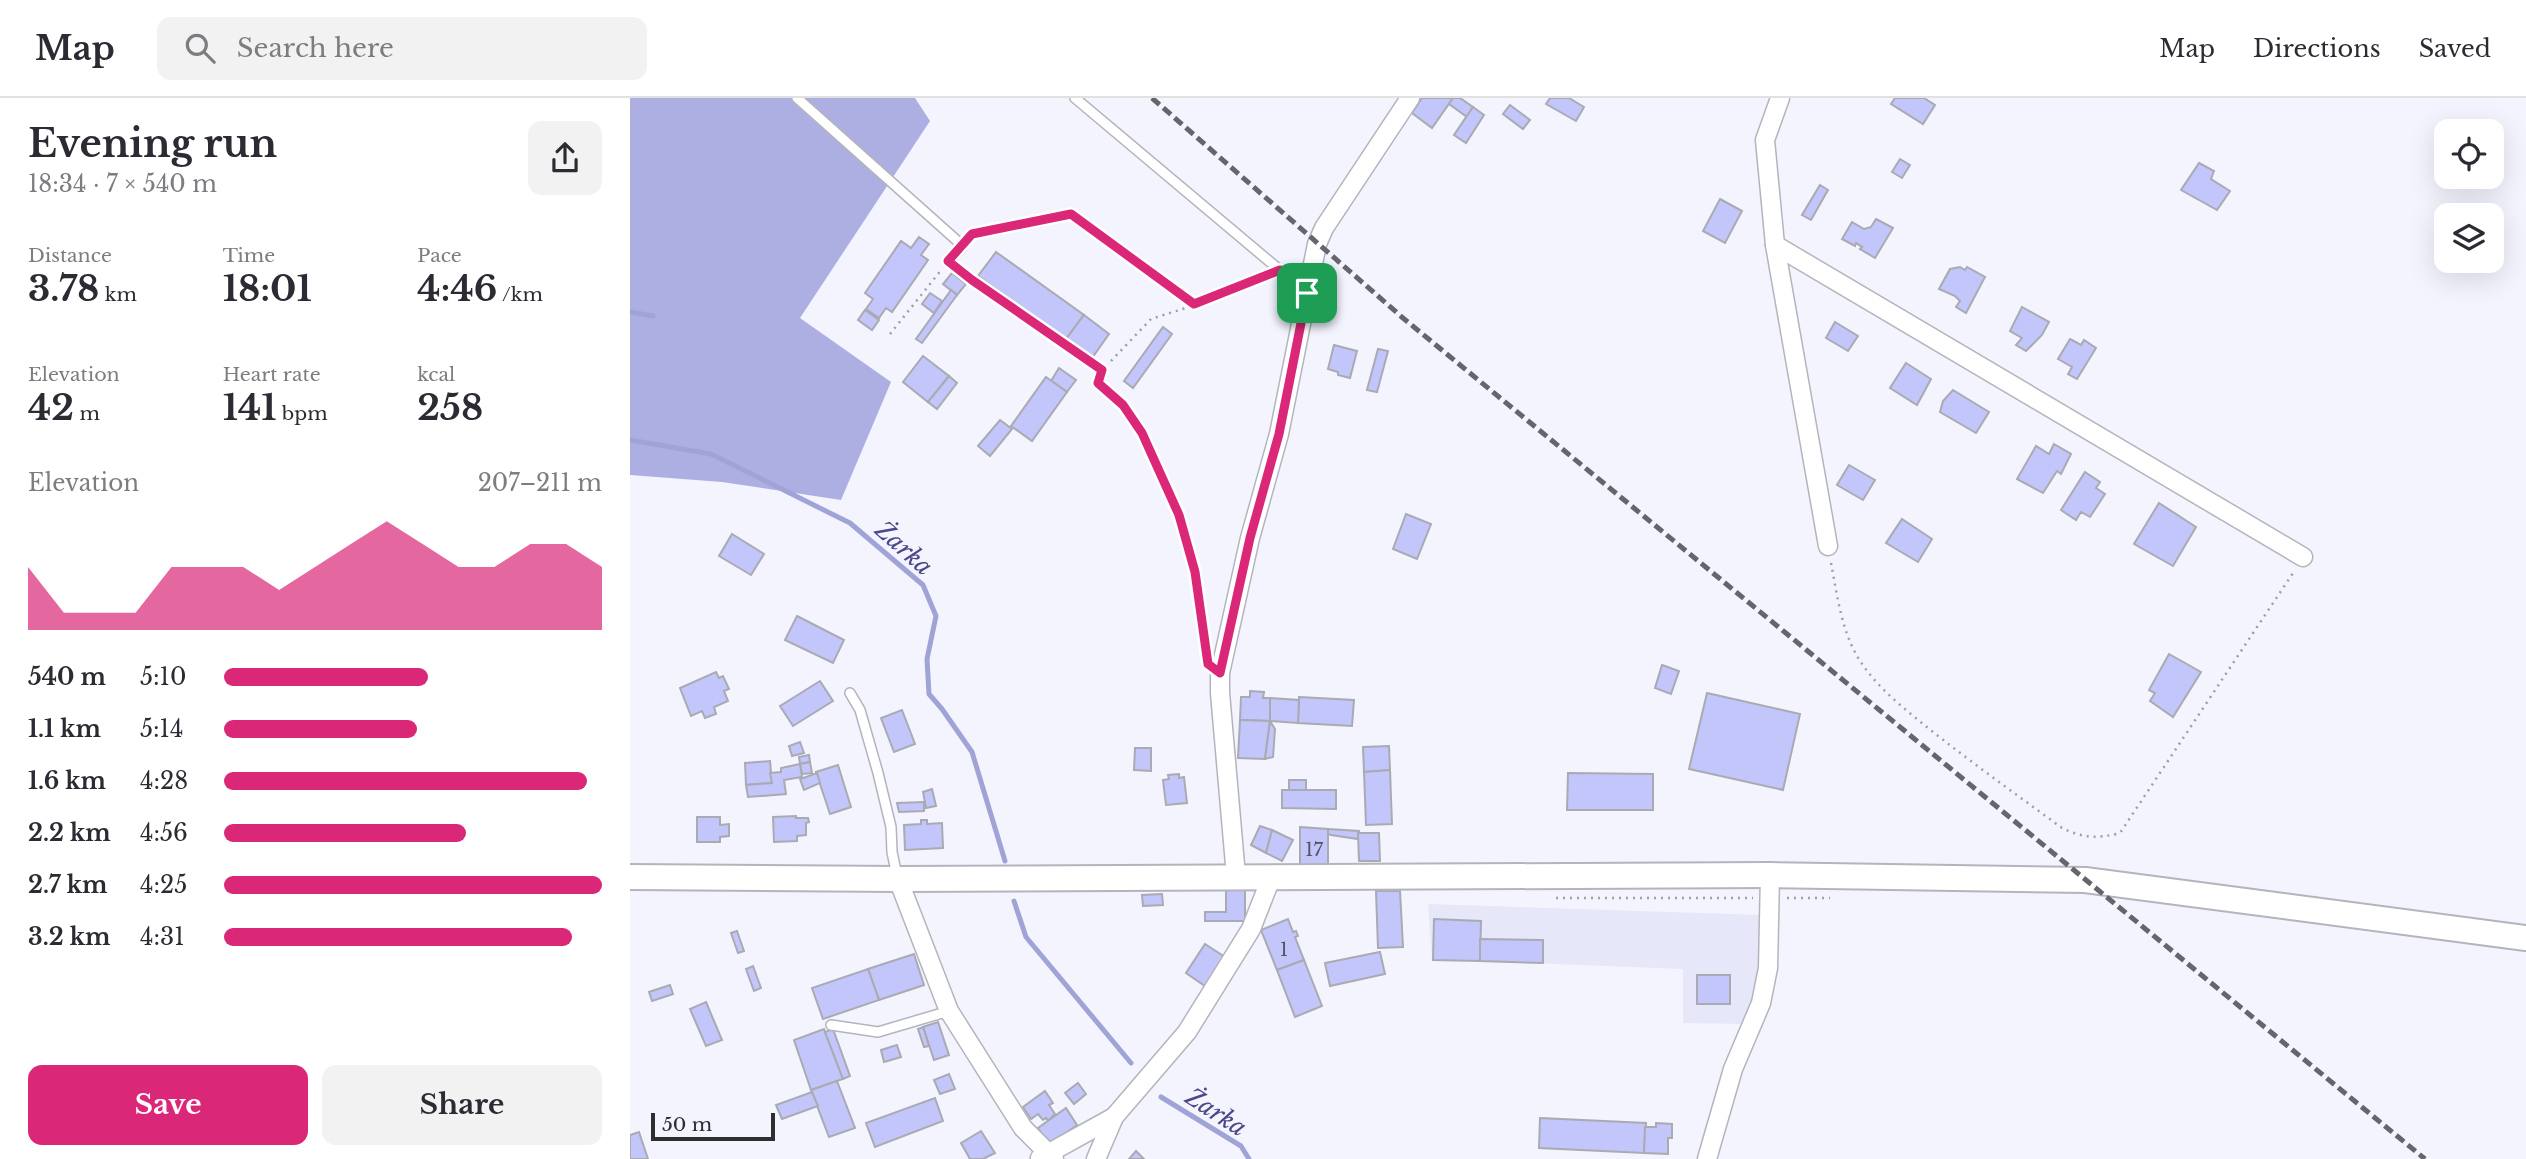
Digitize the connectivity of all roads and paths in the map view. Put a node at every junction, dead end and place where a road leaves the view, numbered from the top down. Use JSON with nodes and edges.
{"nodes":[{"id":1,"x":797,"y":98,"type":"edge"},
{"id":2,"x":1075,"y":98,"type":"edge"},
{"id":3,"x":1410,"y":98,"type":"edge"},
{"id":4,"x":1780,"y":98,"type":"edge"},
{"id":5,"x":963,"y":246,"type":"junction"},
{"id":6,"x":1775,"y":246,"type":"junction"},
{"id":7,"x":948,"y":261,"type":"junction"},
{"id":8,"x":1280,"y":270,"type":"junction"},
{"id":9,"x":1307,"y":293,"type":"junction"},
{"id":10,"x":1194,"y":304,"type":"junction"},
{"id":11,"x":890,"y":334,"type":"dead end"},
{"id":12,"x":1102,"y":370,"type":"junction"},
{"id":13,"x":1828,"y":546,"type":"joint"},
{"id":14,"x":2303,"y":557,"type":"joint"},
{"id":15,"x":1220,"y":673,"type":"junction"},
{"id":16,"x":850,"y":693,"type":"dead end"},
{"id":17,"x":1770,"y":875,"type":"junction"},
{"id":18,"x":1236,"y":876,"type":"junction"},
{"id":19,"x":630,"y":877,"type":"edge"},
{"id":20,"x":1271,"y":878,"type":"junction"},
{"id":21,"x":898,"y":879,"type":"junction"},
{"id":22,"x":2526,"y":938,"type":"edge"},
{"id":23,"x":949,"y":1011,"type":"junction"},
{"id":24,"x":831,"y":1025,"type":"dead end"},
{"id":25,"x":1114,"y":1117,"type":"junction"},
{"id":26,"x":1047,"y":1157,"type":"edge"},
{"id":27,"x":1096,"y":1159,"type":"edge"},
{"id":28,"x":1707,"y":1159,"type":"edge"}],
"edges":[{"from":1,"to":5,"type":"lane"},
{"from":2,"to":8,"type":"lane"},
{"from":3,"to":9,"type":"street"},
{"from":4,"to":6,"type":"street"},
{"from":5,"to":7,"type":"lane"},
{"from":5,"to":10,"type":"path"},
{"from":6,"to":13,"type":"street"},
{"from":6,"to":14,"type":"street"},
{"from":7,"to":11,"type":"path"},
{"from":7,"to":12,"type":"lane"},
{"from":8,"to":9,"type":"lane"},
{"from":8,"to":10,"type":"path"},
{"from":9,"to":15,"type":"street"},
{"from":10,"to":12,"type":"path"},
{"from":12,"to":15,"type":"lane"},
{"from":13,"to":14,"type":"path"},
{"from":15,"to":18,"type":"street"},
{"from":16,"to":21,"type":"lane"},
{"from":17,"to":20,"type":"main road"},
{"from":17,"to":22,"type":"main road"},
{"from":17,"to":28,"type":"street"},
{"from":18,"to":20,"type":"main road"},
{"from":18,"to":21,"type":"main road"},
{"from":19,"to":21,"type":"main road"},
{"from":20,"to":25,"type":"street"},
{"from":21,"to":23,"type":"street"},
{"from":23,"to":24,"type":"lane"},
{"from":23,"to":26,"type":"street"},
{"from":25,"to":26,"type":"street"},
{"from":25,"to":27,"type":"street"}]}
